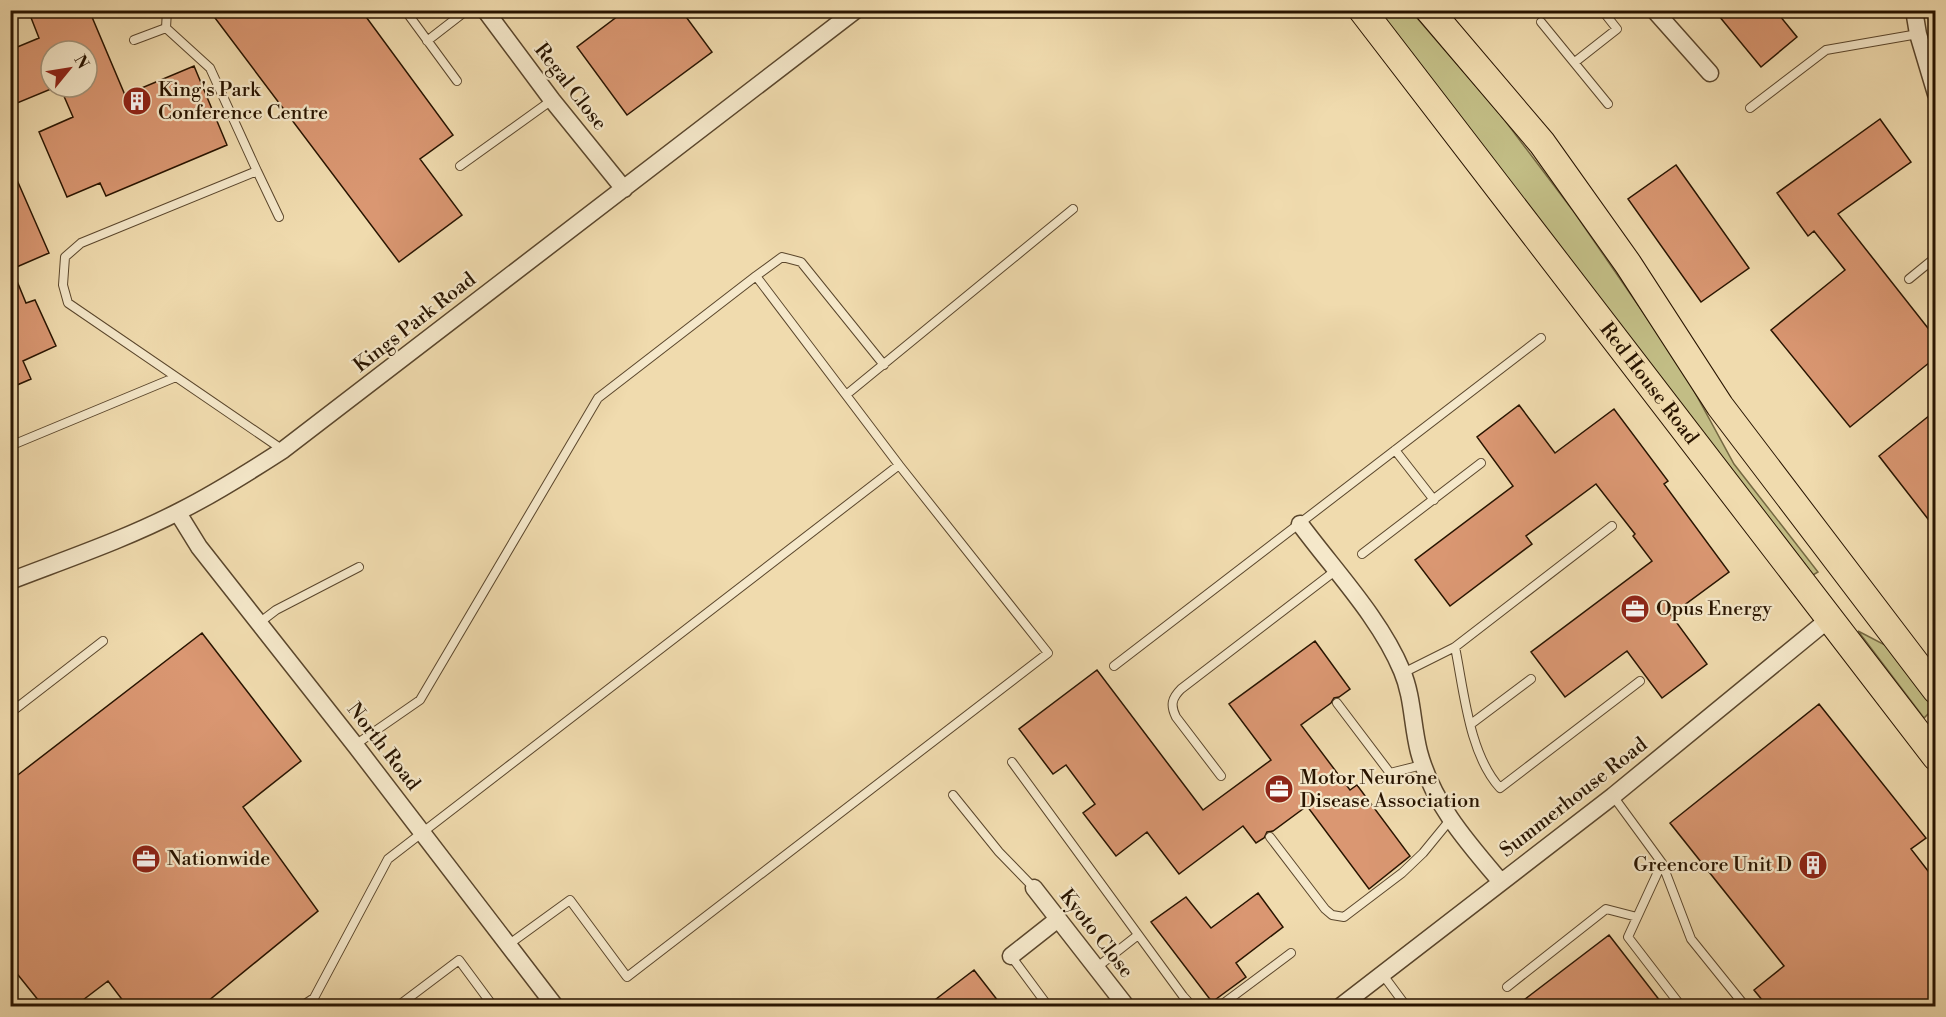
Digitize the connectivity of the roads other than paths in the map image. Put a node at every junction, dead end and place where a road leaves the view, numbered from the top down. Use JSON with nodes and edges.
{"nodes":[{"id":1,"x":167,"y":10,"type":"edge"},
{"id":2,"x":405,"y":10,"type":"edge"},
{"id":3,"x":467,"y":10,"type":"edge"},
{"id":4,"x":485,"y":10,"type":"edge"},
{"id":5,"x":840,"y":10,"type":"edge"},
{"id":6,"x":856,"y":10,"type":"edge"},
{"id":7,"x":1362,"y":10,"type":"edge"},
{"id":8,"x":1429,"y":10,"type":"edge"},
{"id":9,"x":1602,"y":10,"type":"edge"},
{"id":10,"x":1654,"y":10,"type":"edge"},
{"id":11,"x":1914,"y":10,"type":"edge"},
{"id":12,"x":1541,"y":22,"type":"dead end"},
{"id":13,"x":166,"y":27,"type":"junction"},
{"id":14,"x":1918,"y":34,"type":"junction"},
{"id":15,"x":134,"y":40,"type":"dead end"},
{"id":16,"x":427,"y":41,"type":"junction"},
{"id":17,"x":812,"y":45,"type":"junction"},
{"id":18,"x":1575,"y":63,"type":"junction"},
{"id":19,"x":1710,"y":74,"type":"dead end"},
{"id":20,"x":457,"y":81,"type":"dead end"},
{"id":21,"x":1935,"y":94,"type":"edge"},
{"id":22,"x":552,"y":100,"type":"junction"},
{"id":23,"x":1608,"y":104,"type":"dead end"},
{"id":24,"x":1750,"y":108,"type":"dead end"},
{"id":25,"x":460,"y":166,"type":"dead end"},
{"id":26,"x":256,"y":171,"type":"junction"},
{"id":27,"x":624,"y":189,"type":"junction"},
{"id":28,"x":1073,"y":209,"type":"dead end"},
{"id":29,"x":279,"y":217,"type":"dead end"},
{"id":30,"x":1935,"y":257,"type":"edge"},
{"id":31,"x":756,"y":276,"type":"junction"},
{"id":32,"x":1909,"y":279,"type":"dead end"},
{"id":33,"x":1541,"y":338,"type":"dead end"},
{"id":34,"x":884,"y":365,"type":"junction"},
{"id":35,"x":176,"y":377,"type":"junction"},
{"id":36,"x":846,"y":395,"type":"junction"},
{"id":37,"x":1720,"y":406,"type":"junction"},
{"id":38,"x":10,"y":446,"type":"edge"},
{"id":39,"x":283,"y":450,"type":"junction"},
{"id":40,"x":1395,"y":450,"type":"junction"},
{"id":41,"x":1481,"y":463,"type":"dead end"},
{"id":42,"x":899,"y":465,"type":"junction"},
{"id":43,"x":1434,"y":500,"type":"junction"},
{"id":44,"x":178,"y":513,"type":"junction"},
{"id":45,"x":1300,"y":524,"type":"junction"},
{"id":46,"x":1612,"y":526,"type":"dead end"},
{"id":47,"x":1362,"y":555,"type":"dead end"},
{"id":48,"x":359,"y":567,"type":"dead end"},
{"id":49,"x":1335,"y":571,"type":"junction"},
{"id":50,"x":10,"y":581,"type":"edge"},
{"id":51,"x":1829,"y":619,"type":"junction"},
{"id":52,"x":259,"y":623,"type":"junction"},
{"id":53,"x":103,"y":641,"type":"dead end"},
{"id":54,"x":1455,"y":647,"type":"junction"},
{"id":55,"x":1114,"y":666,"type":"dead end"},
{"id":56,"x":1403,"y":673,"type":"junction"},
{"id":57,"x":1530,"y":679,"type":"dead end"},
{"id":58,"x":1640,"y":681,"type":"dead end"},
{"id":59,"x":1935,"y":690,"type":"edge"},
{"id":60,"x":1337,"y":703,"type":"dead end"},
{"id":61,"x":10,"y":713,"type":"edge"},
{"id":62,"x":1471,"y":724,"type":"junction"},
{"id":63,"x":355,"y":745,"type":"junction"},
{"id":64,"x":1935,"y":757,"type":"edge"},
{"id":65,"x":1012,"y":762,"type":"dead end"},
{"id":66,"x":1422,"y":765,"type":"junction"},
{"id":67,"x":1221,"y":776,"type":"dead end"},
{"id":68,"x":953,"y":795,"type":"dead end"},
{"id":69,"x":1613,"y":796,"type":"junction"},
{"id":70,"x":1450,"y":820,"type":"junction"},
{"id":71,"x":422,"y":833,"type":"junction"},
{"id":72,"x":1270,"y":837,"type":"dead end"},
{"id":73,"x":1662,"y":863,"type":"junction"},
{"id":74,"x":1501,"y":882,"type":"junction"},
{"id":75,"x":1034,"y":888,"type":"joint"},
{"id":76,"x":1637,"y":917,"type":"junction"},
{"id":77,"x":1058,"y":919,"type":"junction"},
{"id":78,"x":1138,"y":935,"type":"junction"},
{"id":79,"x":508,"y":945,"type":"junction"},
{"id":80,"x":1291,"y":953,"type":"dead end"},
{"id":81,"x":1011,"y":956,"type":"joint"},
{"id":82,"x":1096,"y":968,"type":"junction"},
{"id":83,"x":1383,"y":975,"type":"junction"},
{"id":84,"x":1507,"y":987,"type":"dead end"},
{"id":85,"x":1045,"y":1002,"type":"dead end"},
{"id":86,"x":302,"y":1006,"type":"edge"},
{"id":87,"x":398,"y":1006,"type":"edge"},
{"id":88,"x":493,"y":1006,"type":"edge"},
{"id":89,"x":555,"y":1006,"type":"edge"},
{"id":90,"x":1126,"y":1006,"type":"edge"},
{"id":91,"x":1192,"y":1006,"type":"edge"},
{"id":92,"x":1220,"y":1006,"type":"edge"},
{"id":93,"x":1341,"y":1006,"type":"edge"},
{"id":94,"x":1406,"y":1006,"type":"edge"},
{"id":95,"x":1681,"y":1006,"type":"edge"},
{"id":96,"x":1744,"y":1006,"type":"edge"}],
"edges":[{"from":1,"to":13,"type":"lane"},
{"from":2,"to":16,"type":"lane"},
{"from":3,"to":16,"type":"lane"},
{"from":4,"to":22,"type":"street","name":"Regal Close"},
{"from":5,"to":17,"type":"street","name":"Kings Park Road"},
{"from":6,"to":17,"type":"street","name":"Kings Park Road"},
{"from":7,"to":51,"type":"main road","name":"Red House Road"},
{"from":8,"to":37,"type":"main road"},
{"from":9,"to":18,"type":"lane"},
{"from":10,"to":19,"type":"street"},
{"from":11,"to":14,"type":"street"},
{"from":12,"to":18,"type":"lane"},
{"from":13,"to":15,"type":"lane"},
{"from":13,"to":26,"type":"lane"},
{"from":14,"to":21,"type":"street"},
{"from":14,"to":24,"type":"lane"},
{"from":16,"to":20,"type":"lane"},
{"from":17,"to":27,"type":"street","name":"Kings Park Road"},
{"from":18,"to":23,"type":"lane"},
{"from":22,"to":25,"type":"lane"},
{"from":22,"to":27,"type":"street","name":"Regal Close"},
{"from":26,"to":29,"type":"lane"},
{"from":26,"to":35,"type":"lane"},
{"from":27,"to":39,"type":"street","name":"Kings Park Road"},
{"from":28,"to":34,"type":"lane"},
{"from":30,"to":32,"type":"lane"},
{"from":31,"to":34,"type":"lane"},
{"from":31,"to":36,"type":"lane"},
{"from":31,"to":63,"type":"lane"},
{"from":33,"to":40,"type":"lane"},
{"from":34,"to":36,"type":"lane"},
{"from":35,"to":38,"type":"lane"},
{"from":35,"to":39,"type":"lane"},
{"from":36,"to":42,"type":"lane"},
{"from":37,"to":51,"type":"main road"},
{"from":37,"to":59,"type":"main road"},
{"from":39,"to":44,"type":"street","name":"Kings Park Road"},
{"from":40,"to":43,"type":"lane"},
{"from":40,"to":45,"type":"lane"},
{"from":41,"to":43,"type":"lane"},
{"from":42,"to":71,"type":"lane"},
{"from":42,"to":79,"type":"lane"},
{"from":43,"to":47,"type":"lane"},
{"from":44,"to":50,"type":"street","name":"Kings Park Road"},
{"from":44,"to":52,"type":"street","name":"North Road"},
{"from":45,"to":49,"type":"street"},
{"from":45,"to":55,"type":"lane"},
{"from":46,"to":54,"type":"lane"},
{"from":48,"to":52,"type":"lane"},
{"from":49,"to":56,"type":"street"},
{"from":49,"to":67,"type":"lane"},
{"from":51,"to":64,"type":"main road","name":"Red House Road"},
{"from":51,"to":69,"type":"street","name":"Summerhouse Road"},
{"from":52,"to":63,"type":"street","name":"North Road"},
{"from":53,"to":61,"type":"lane"},
{"from":54,"to":56,"type":"lane"},
{"from":54,"to":62,"type":"lane"},
{"from":56,"to":66,"type":"street"},
{"from":57,"to":62,"type":"lane"},
{"from":58,"to":62,"type":"lane"},
{"from":60,"to":66,"type":"lane"},
{"from":63,"to":71,"type":"street","name":"North Road"},
{"from":65,"to":78,"type":"lane"},
{"from":66,"to":70,"type":"street"},
{"from":68,"to":75,"type":"lane"},
{"from":69,"to":73,"type":"lane"},
{"from":69,"to":74,"type":"street","name":"Summerhouse Road"},
{"from":70,"to":72,"type":"lane"},
{"from":70,"to":74,"type":"street"},
{"from":71,"to":79,"type":"street","name":"North Road"},
{"from":71,"to":86,"type":"lane"},
{"from":73,"to":76,"type":"lane"},
{"from":73,"to":96,"type":"lane"},
{"from":74,"to":83,"type":"street","name":"Summerhouse Road"},
{"from":75,"to":77,"type":"street","name":"Kyoto Close"},
{"from":76,"to":84,"type":"lane"},
{"from":76,"to":95,"type":"lane"},
{"from":77,"to":81,"type":"street"},
{"from":77,"to":82,"type":"street","name":"Kyoto Close"},
{"from":78,"to":82,"type":"lane"},
{"from":78,"to":91,"type":"lane"},
{"from":79,"to":89,"type":"street","name":"North Road"},
{"from":80,"to":92,"type":"lane"},
{"from":81,"to":85,"type":"lane"},
{"from":82,"to":90,"type":"street","name":"Kyoto Close"},
{"from":83,"to":93,"type":"street","name":"Summerhouse Road"},
{"from":83,"to":94,"type":"lane"},
{"from":87,"to":88,"type":"lane"}]}
